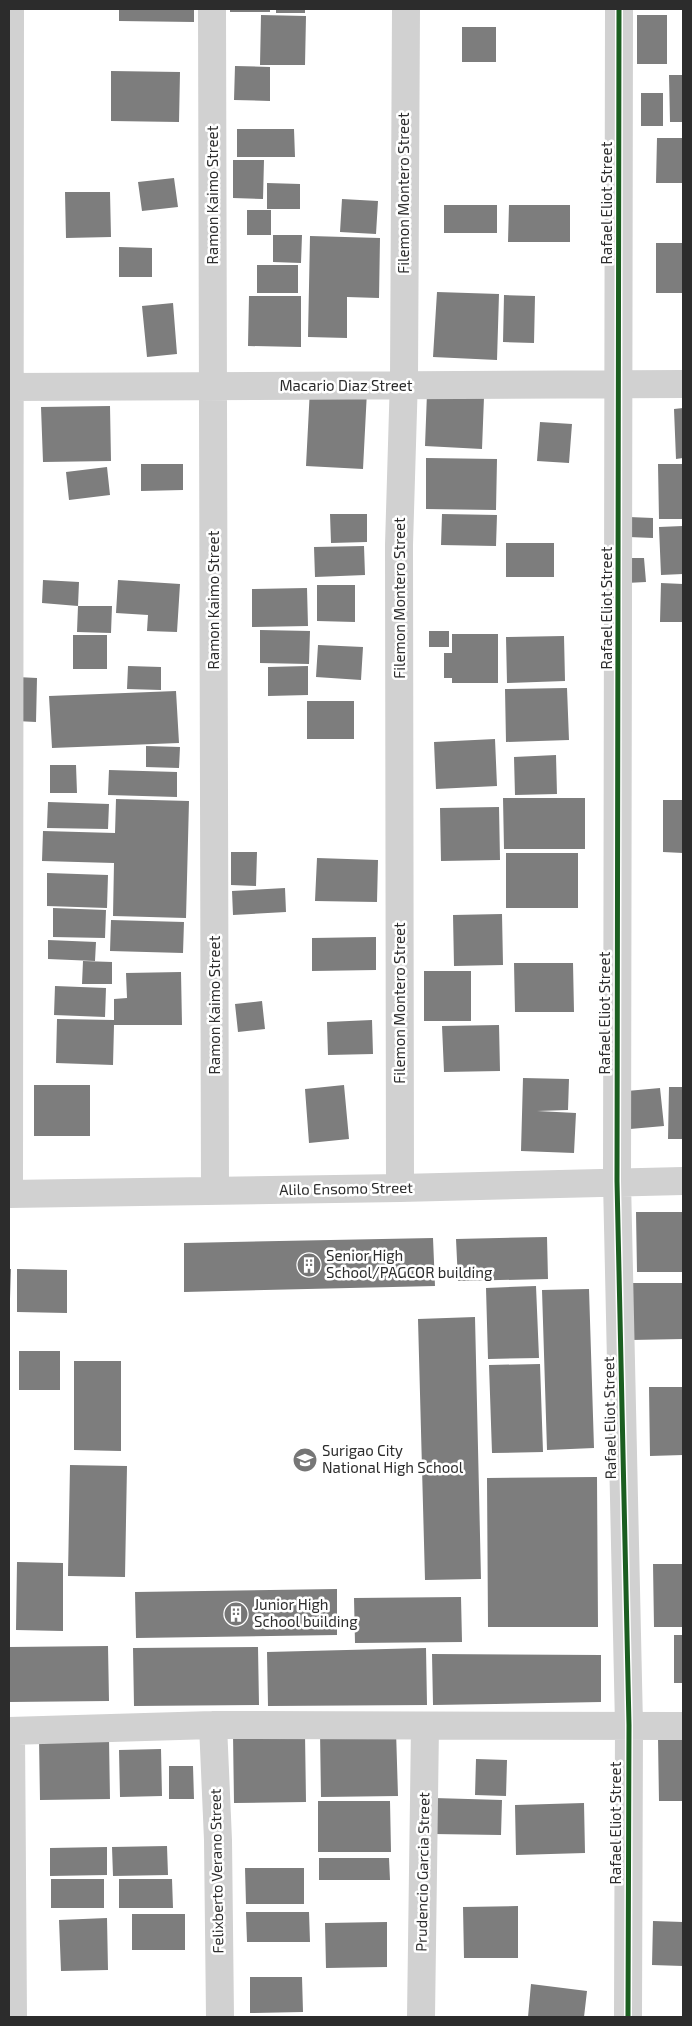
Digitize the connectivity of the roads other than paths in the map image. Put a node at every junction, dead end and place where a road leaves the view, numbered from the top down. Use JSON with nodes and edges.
{"nodes":[{"id":1,"x":10,"y":9,"type":"edge"},
{"id":2,"x":212,"y":9,"type":"edge"},
{"id":3,"x":406,"y":9,"type":"edge"},
{"id":4,"x":619,"y":9,"type":"edge"},
{"id":5,"x":683,"y":384,"type":"edge"},
{"id":6,"x":404,"y":386,"type":"junction"},
{"id":7,"x":620,"y":386,"type":"junction"},
{"id":8,"x":9,"y":387,"type":"edge"},
{"id":9,"x":213,"y":387,"type":"junction"},
{"id":10,"x":683,"y":1180,"type":"edge"},
{"id":11,"x":617,"y":1181,"type":"junction"},
{"id":12,"x":400,"y":1188,"type":"junction"},
{"id":13,"x":215,"y":1190,"type":"junction"},
{"id":14,"x":9,"y":1194,"type":"edge"},
{"id":15,"x":213,"y":1725,"type":"junction"},
{"id":16,"x":629,"y":1725,"type":"junction"},
{"id":17,"x":425,"y":1726,"type":"junction"},
{"id":18,"x":683,"y":1726,"type":"edge"},
{"id":19,"x":10,"y":1732,"type":"edge"},
{"id":20,"x":13,"y":2017,"type":"edge"},
{"id":21,"x":220,"y":2017,"type":"edge"},
{"id":22,"x":421,"y":2017,"type":"edge"},
{"id":23,"x":628,"y":2017,"type":"edge"}],
"edges":[{"from":1,"to":8,"type":"street"},
{"from":2,"to":9,"type":"street","name":"Ramon Kaimo Street"},
{"from":3,"to":6,"type":"street","name":"Filemon Montero Street"},
{"from":4,"to":7,"type":"street","name":"Rafael Eliot Street"},
{"from":5,"to":7,"type":"street","name":"Macario Diaz Street"},
{"from":6,"to":7,"type":"street","name":"Macario Diaz Street"},
{"from":6,"to":9,"type":"street","name":"Macario Diaz Street"},
{"from":6,"to":12,"type":"street","name":"Filemon Montero Street"},
{"from":7,"to":11,"type":"street","name":"Rafael Eliot Street"},
{"from":8,"to":9,"type":"street","name":"Macario Diaz Street"},
{"from":8,"to":14,"type":"street"},
{"from":9,"to":13,"type":"street","name":"Ramon Kaimo Street"},
{"from":10,"to":11,"type":"street","name":"Alilo Ensomo Street"},
{"from":11,"to":12,"type":"street","name":"Alilo Ensomo Street"},
{"from":11,"to":16,"type":"street","name":"Rafael Eliot Street"},
{"from":12,"to":13,"type":"street","name":"Alilo Ensomo Street"},
{"from":13,"to":14,"type":"street","name":"Alilo Ensomo Street"},
{"from":15,"to":17,"type":"street"},
{"from":15,"to":19,"type":"street"},
{"from":15,"to":21,"type":"street","name":"Felixberto Verano Street"},
{"from":16,"to":17,"type":"street"},
{"from":16,"to":18,"type":"street"},
{"from":16,"to":23,"type":"street","name":"Rafael Eliot Street"},
{"from":17,"to":22,"type":"street","name":"Prudencio Garcia Street"},
{"from":19,"to":20,"type":"street"}]}
